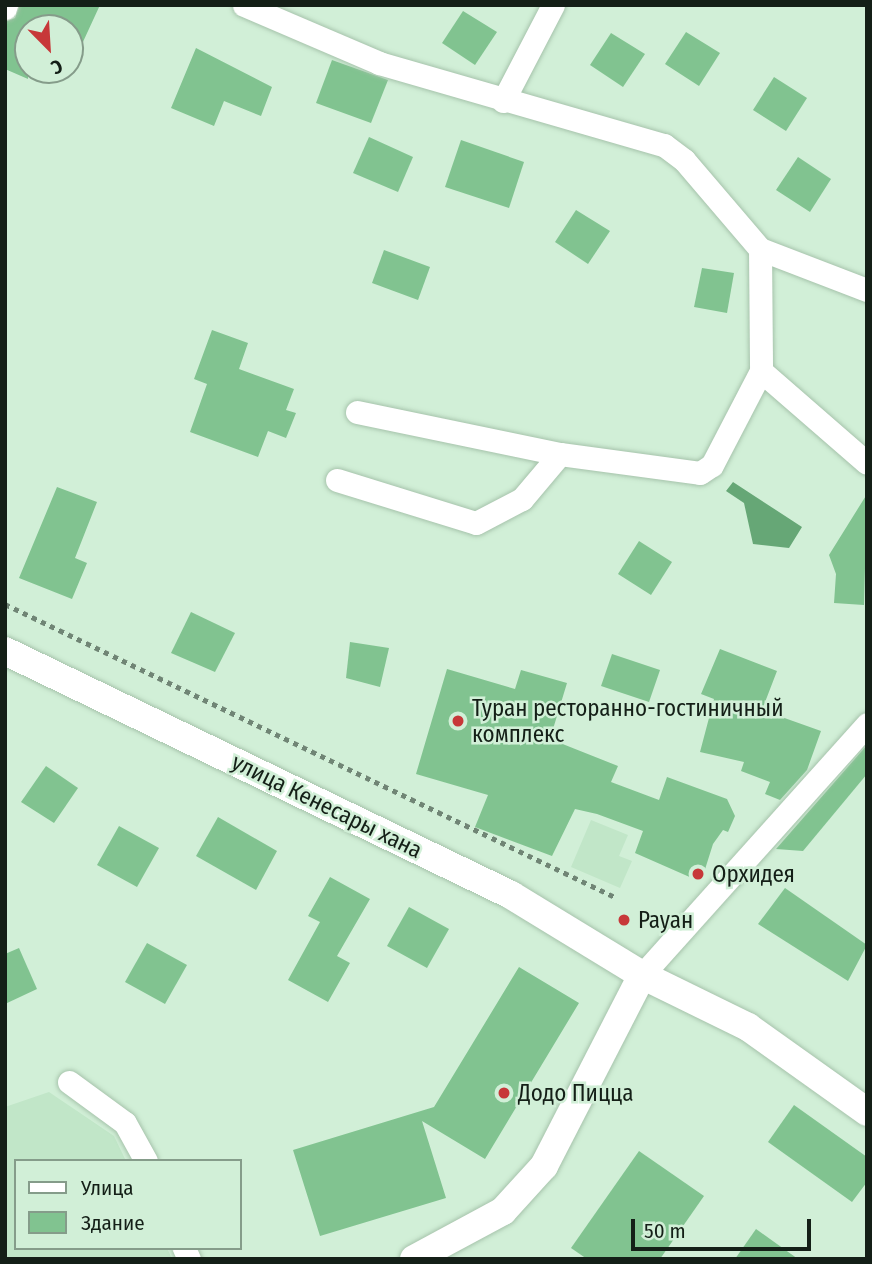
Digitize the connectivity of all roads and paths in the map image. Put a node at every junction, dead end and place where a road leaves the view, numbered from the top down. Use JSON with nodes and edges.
{"nodes":[{"id":1,"x":244,"y":5,"type":"edge"},
{"id":2,"x":553,"y":5,"type":"edge"},
{"id":3,"x":503,"y":101,"type":"junction"},
{"id":4,"x":760,"y":249,"type":"junction"},
{"id":5,"x":867,"y":290,"type":"edge"},
{"id":6,"x":761,"y":371,"type":"junction"},
{"id":7,"x":357,"y":411,"type":"dead end"},
{"id":8,"x":560,"y":454,"type":"junction"},
{"id":9,"x":867,"y":464,"type":"edge"},
{"id":10,"x":337,"y":480,"type":"dead end"},
{"id":11,"x":5,"y":604,"type":"edge"},
{"id":12,"x":5,"y":651,"type":"edge"},
{"id":13,"x":867,"y":724,"type":"edge"},
{"id":14,"x":617,"y":898,"type":"dead end"},
{"id":15,"x":642,"y":975,"type":"junction"},
{"id":16,"x":69,"y":1082,"type":"dead end"},
{"id":17,"x":867,"y":1112,"type":"edge"},
{"id":18,"x":145,"y":1159,"type":"edge"},
{"id":19,"x":414,"y":1259,"type":"edge"}],
"edges":[{"from":1,"to":3,"type":"street"},
{"from":2,"to":3,"type":"street"},
{"from":3,"to":4,"type":"street"},
{"from":4,"to":5,"type":"street"},
{"from":4,"to":6,"type":"street"},
{"from":6,"to":8,"type":"street"},
{"from":6,"to":9,"type":"street"},
{"from":7,"to":8,"type":"street"},
{"from":8,"to":10,"type":"street"},
{"from":11,"to":14,"type":"path"},
{"from":12,"to":15,"type":"street","name":"улица Кенесары хана"},
{"from":13,"to":15,"type":"street"},
{"from":15,"to":17,"type":"street"},
{"from":15,"to":19,"type":"street"},
{"from":16,"to":18,"type":"street"}]}
